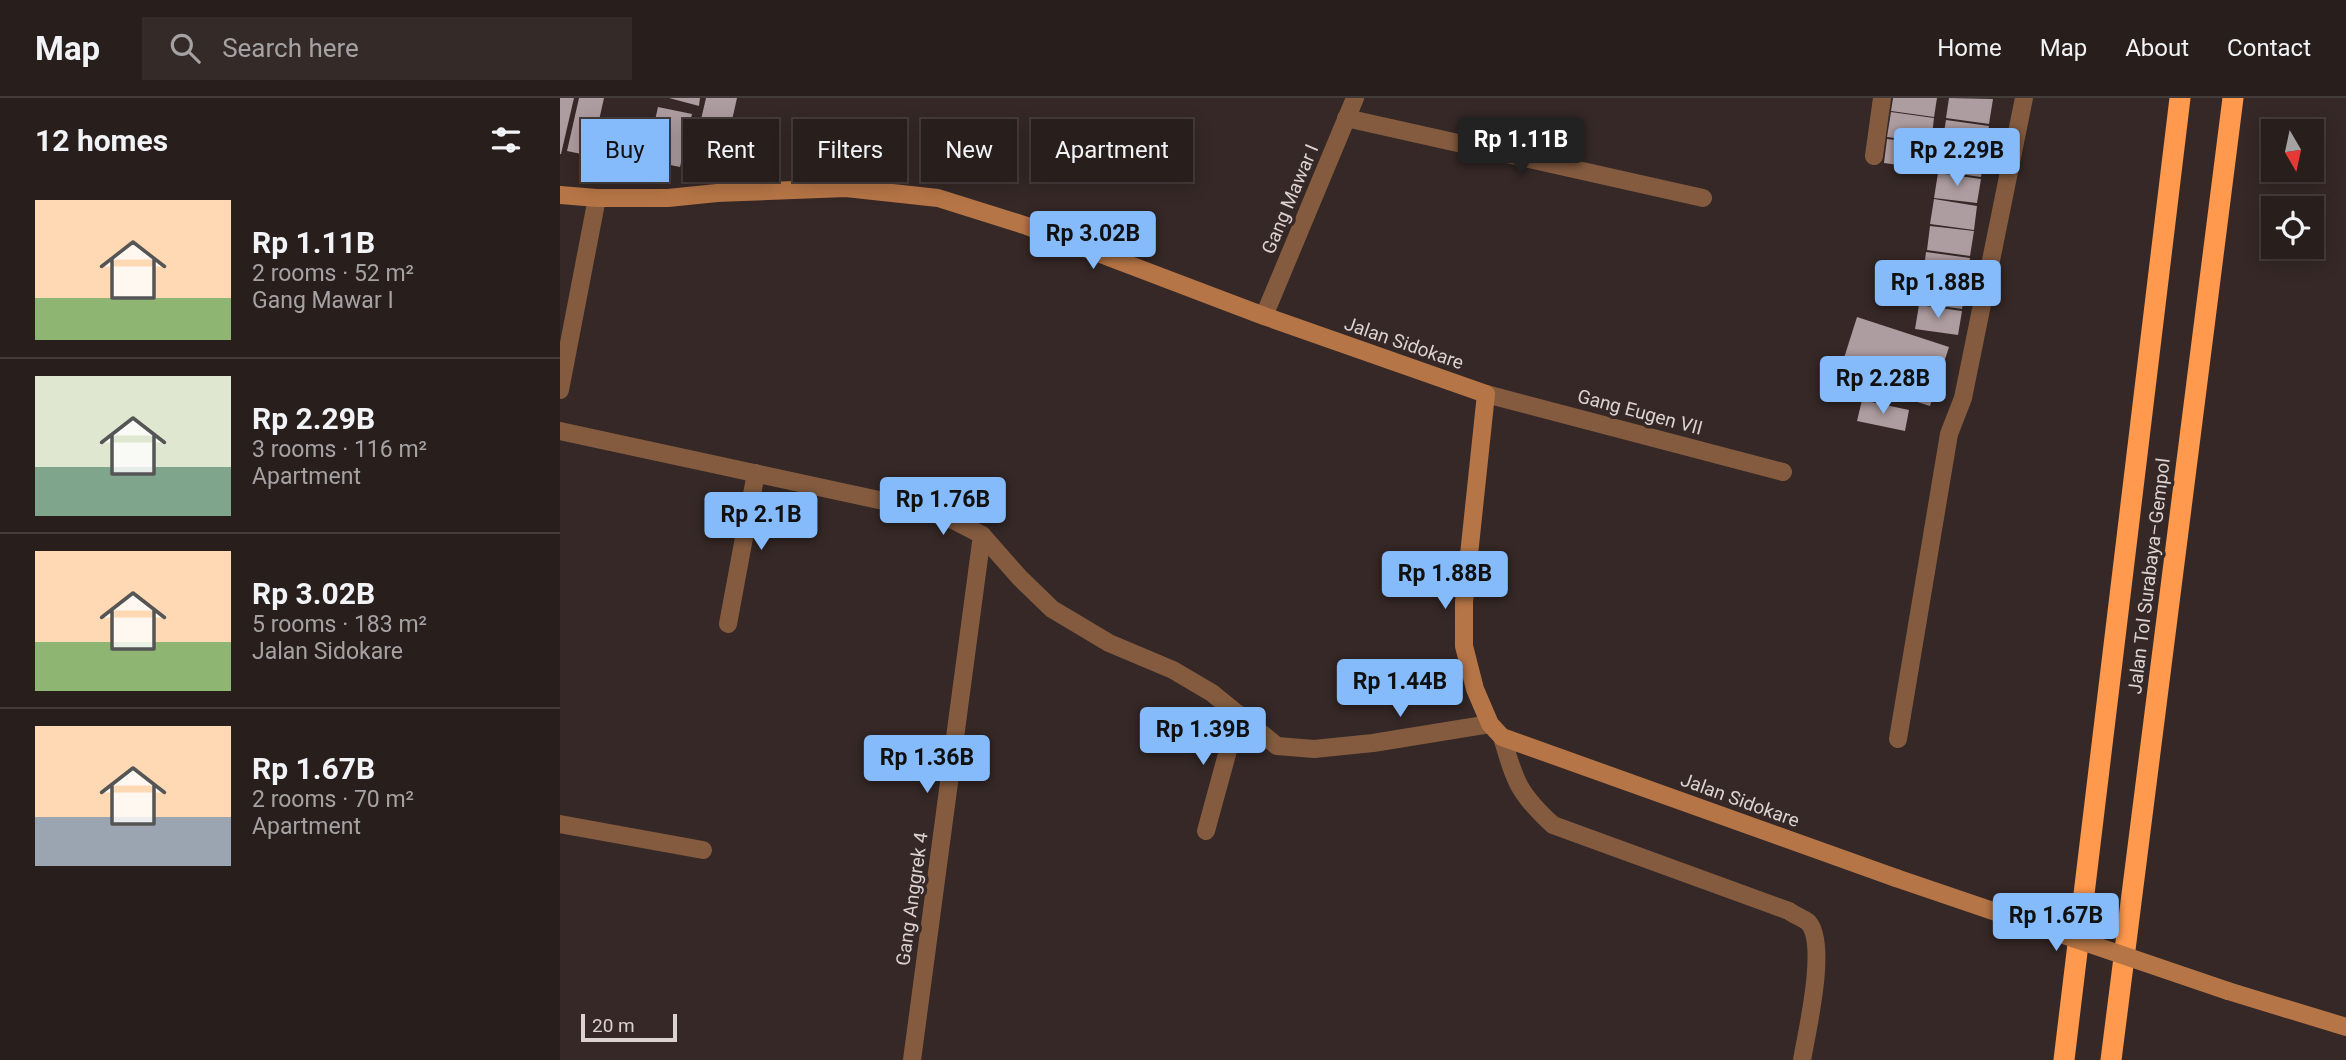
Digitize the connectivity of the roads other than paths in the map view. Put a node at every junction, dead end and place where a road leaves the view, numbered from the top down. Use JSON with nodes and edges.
{"nodes":[{"id":1,"x":1355,"y":98,"type":"edge"},
{"id":2,"x":1882,"y":98,"type":"edge"},
{"id":3,"x":2024,"y":98,"type":"edge"},
{"id":4,"x":2180,"y":98,"type":"edge"},
{"id":5,"x":2233,"y":98,"type":"edge"},
{"id":6,"x":1346,"y":118,"type":"junction"},
{"id":7,"x":1874,"y":156,"type":"dead end"},
{"id":8,"x":560,"y":195,"type":"edge"},
{"id":9,"x":597,"y":198,"type":"junction"},
{"id":10,"x":1703,"y":198,"type":"dead end"},
{"id":11,"x":1264,"y":316,"type":"junction"},
{"id":12,"x":560,"y":390,"type":"edge"},
{"id":13,"x":1486,"y":394,"type":"junction"},
{"id":14,"x":560,"y":431,"type":"edge"},
{"id":15,"x":1783,"y":472,"type":"dead end"},
{"id":16,"x":756,"y":473,"type":"junction"},
{"id":17,"x":982,"y":535,"type":"junction"},
{"id":18,"x":728,"y":624,"type":"dead end"},
{"id":19,"x":1238,"y":714,"type":"junction"},
{"id":20,"x":1496,"y":730,"type":"junction"},
{"id":21,"x":1898,"y":739,"type":"dead end"},
{"id":22,"x":560,"y":824,"type":"edge"},
{"id":23,"x":1206,"y":831,"type":"dead end"},
{"id":24,"x":703,"y":850,"type":"dead end"},
{"id":25,"x":2346,"y":1027,"type":"edge"},
{"id":26,"x":912,"y":1060,"type":"edge"},
{"id":27,"x":1802,"y":1060,"type":"edge"},
{"id":28,"x":2064,"y":1060,"type":"edge"},
{"id":29,"x":2111,"y":1060,"type":"edge"}],
"edges":[{"from":1,"to":6,"type":"street","name":"Gang Mawar I"},
{"from":2,"to":7,"type":"street"},
{"from":3,"to":21,"type":"street"},
{"from":4,"to":28,"type":"highway","name":"Jalan Tol Surabaya–Gempol"},
{"from":5,"to":29,"type":"highway","name":"Jalan Tol Surabaya–Gempol"},
{"from":6,"to":10,"type":"street"},
{"from":6,"to":11,"type":"street","name":"Gang Mawar I"},
{"from":8,"to":9,"type":"street","name":"Jalan Sidokare"},
{"from":9,"to":11,"type":"street","name":"Jalan Sidokare"},
{"from":9,"to":12,"type":"street"},
{"from":11,"to":13,"type":"street","name":"Jalan Sidokare"},
{"from":13,"to":15,"type":"street","name":"Gang Eugen VII"},
{"from":13,"to":20,"type":"street"},
{"from":14,"to":16,"type":"street"},
{"from":16,"to":17,"type":"street"},
{"from":16,"to":18,"type":"street"},
{"from":17,"to":19,"type":"street"},
{"from":17,"to":26,"type":"street","name":"Gang Anggrek 4"},
{"from":19,"to":20,"type":"street"},
{"from":19,"to":23,"type":"street"},
{"from":20,"to":25,"type":"street","name":"Jalan Sidokare","bridge":true},
{"from":20,"to":27,"type":"street"},
{"from":22,"to":24,"type":"street"}]}
